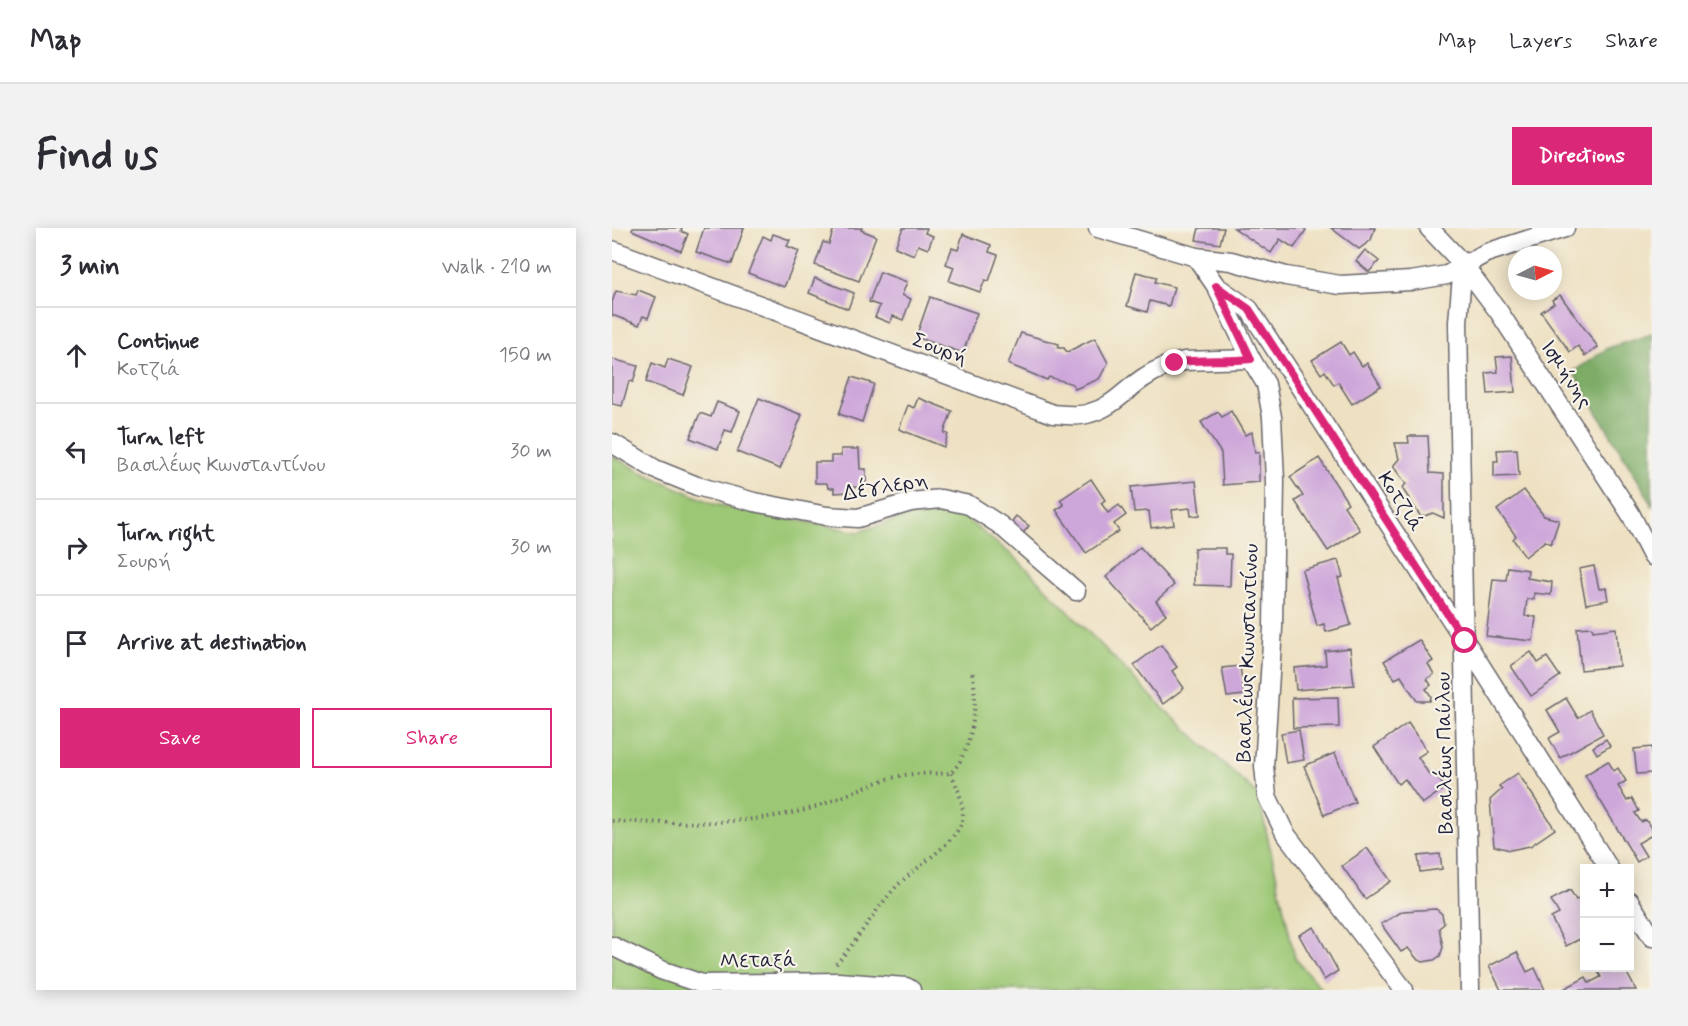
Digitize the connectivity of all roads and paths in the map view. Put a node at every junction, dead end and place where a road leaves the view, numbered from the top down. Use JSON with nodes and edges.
{"nodes":[{"id":1,"x":1098,"y":228,"type":"edge"},
{"id":2,"x":1429,"y":228,"type":"edge"},
{"id":3,"x":1565,"y":228,"type":"edge"},
{"id":4,"x":612,"y":250,"type":"edge"},
{"id":5,"x":1196,"y":257,"type":"junction"},
{"id":6,"x":1463,"y":264,"type":"junction"},
{"id":7,"x":1216,"y":286,"type":"junction"},
{"id":8,"x":1251,"y":359,"type":"junction"},
{"id":9,"x":612,"y":443,"type":"edge"},
{"id":10,"x":1652,"y":556,"type":"edge"},
{"id":11,"x":1076,"y":591,"type":"dead end"},
{"id":12,"x":1465,"y":641,"type":"junction"},
{"id":13,"x":972,"y":672,"type":"dead end"},
{"id":14,"x":951,"y":773,"type":"junction"},
{"id":15,"x":612,"y":821,"type":"edge"},
{"id":16,"x":1606,"y":864,"type":"edge"},
{"id":17,"x":1634,"y":909,"type":"edge"},
{"id":18,"x":1652,"y":937,"type":"edge"},
{"id":19,"x":612,"y":946,"type":"edge"},
{"id":20,"x":820,"y":982,"type":"junction"},
{"id":21,"x":911,"y":990,"type":"edge"},
{"id":22,"x":1404,"y":990,"type":"edge"},
{"id":23,"x":1470,"y":990,"type":"edge"}],
"edges":[{"from":1,"to":5,"type":"street"},
{"from":2,"to":6,"type":"street","name":"Ισμήνης"},
{"from":3,"to":6,"type":"street"},
{"from":4,"to":8,"type":"street","name":"Σουρή"},
{"from":5,"to":6,"type":"street"},
{"from":5,"to":7,"type":"street","name":"Κοτζιά"},
{"from":6,"to":10,"type":"street","name":"Ισμήνης"},
{"from":6,"to":12,"type":"street","name":"Βασιλέως Παύλου"},
{"from":7,"to":8,"type":"street","name":"Βασιλέως Κωνσταντίνου"},
{"from":7,"to":12,"type":"street","name":"Κοτζιά"},
{"from":8,"to":22,"type":"street","name":"Βασιλέως Κωνσταντίνου"},
{"from":9,"to":11,"type":"street","name":"Δέγλερη"},
{"from":12,"to":16,"type":"street","name":"Κοτζιά"},
{"from":12,"to":23,"type":"street","name":"Βασιλέως Παύλου"},
{"from":13,"to":14,"type":"path"},
{"from":14,"to":15,"type":"path"},
{"from":14,"to":20,"type":"path"},
{"from":17,"to":18,"type":"street"},
{"from":19,"to":20,"type":"street","name":"Μεταξά"},
{"from":20,"to":21,"type":"street","name":"Μεταξά"}]}
